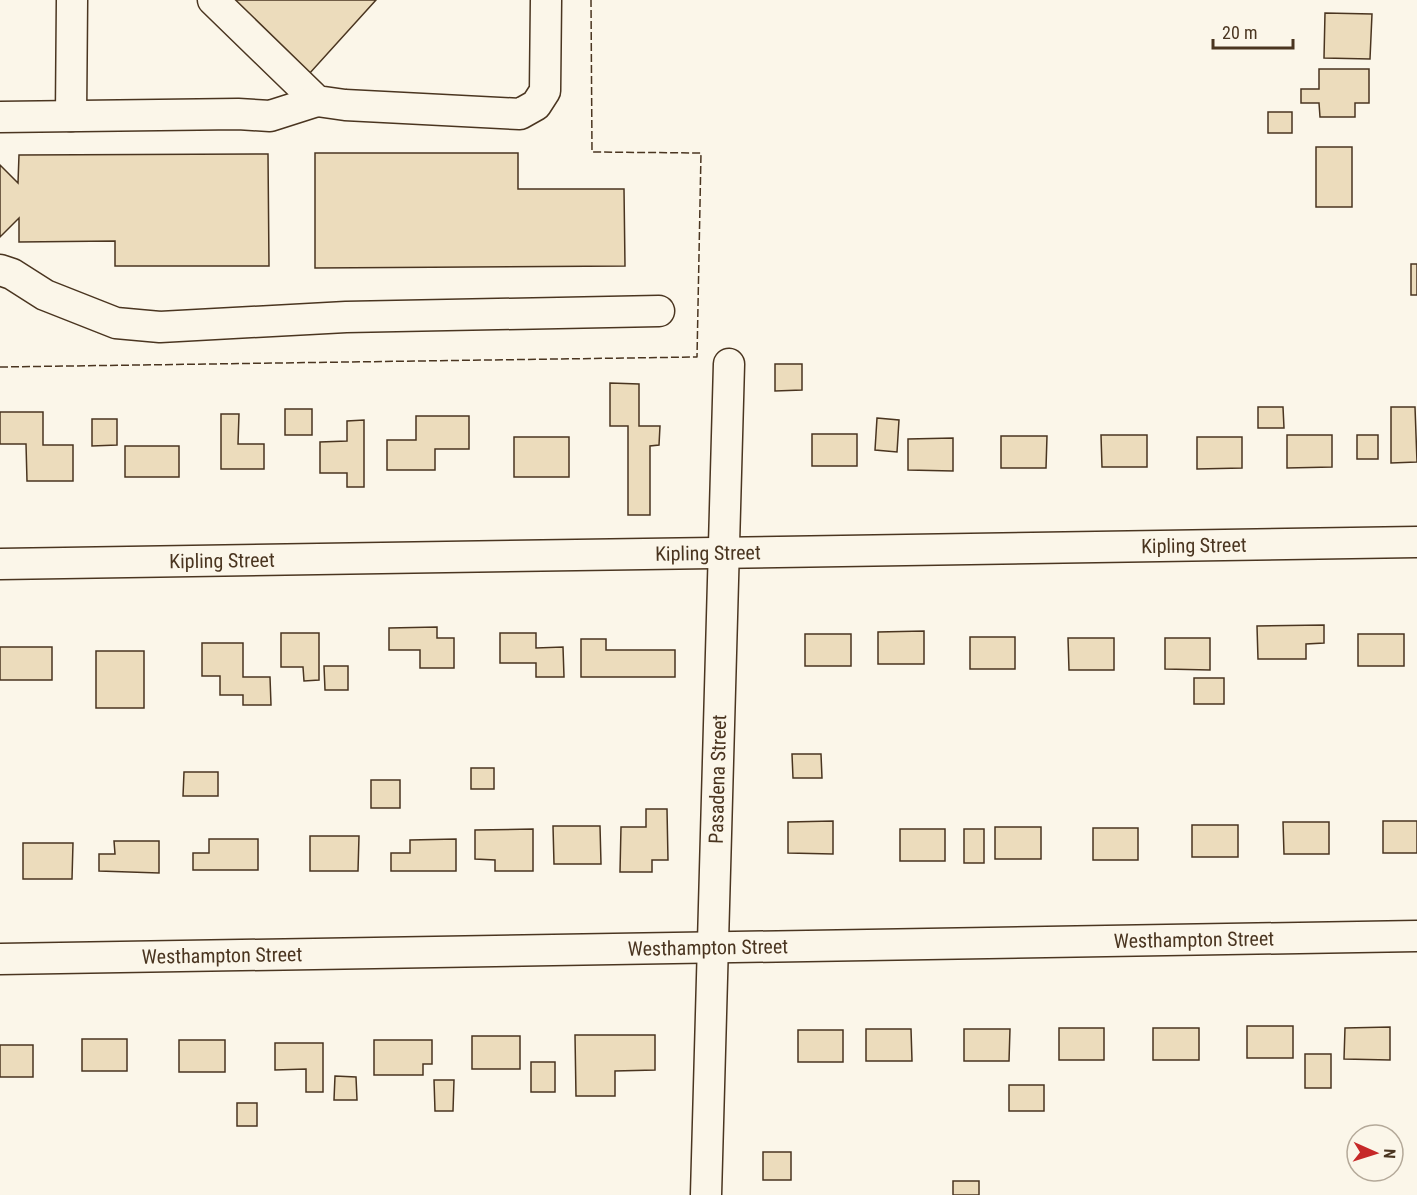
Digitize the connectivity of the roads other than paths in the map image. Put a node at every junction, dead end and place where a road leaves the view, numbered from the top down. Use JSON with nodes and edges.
{"nodes":[{"id":1,"x":72,"y":0,"type":"edge"},
{"id":2,"x":213,"y":0,"type":"edge"},
{"id":3,"x":546,"y":0,"type":"edge"},
{"id":4,"x":317,"y":101,"type":"junction"},
{"id":5,"x":71,"y":116,"type":"junction"},
{"id":6,"x":0,"y":117,"type":"edge"},
{"id":7,"x":0,"y":270,"type":"edge"},
{"id":8,"x":659,"y":311,"type":"dead end"},
{"id":9,"x":729,"y":364,"type":"dead end"},
{"id":10,"x":1417,"y":542,"type":"edge"},
{"id":11,"x":723,"y":554,"type":"junction"},
{"id":12,"x":0,"y":564,"type":"edge"},
{"id":13,"x":1417,"y":936,"type":"edge"},
{"id":14,"x":712,"y":948,"type":"junction"},
{"id":15,"x":0,"y":959,"type":"edge"},
{"id":16,"x":706,"y":1195,"type":"edge"}],
"edges":[{"from":1,"to":5,"type":"street"},
{"from":2,"to":4,"type":"street"},
{"from":3,"to":4,"type":"street"},
{"from":4,"to":5,"type":"street"},
{"from":5,"to":6,"type":"street"},
{"from":7,"to":8,"type":"street"},
{"from":9,"to":11,"type":"street","name":"Pasadena Street"},
{"from":10,"to":11,"type":"street","name":"Kipling Street"},
{"from":11,"to":12,"type":"street","name":"Kipling Street"},
{"from":11,"to":14,"type":"street","name":"Pasadena Street"},
{"from":13,"to":14,"type":"street","name":"Westhampton Street"},
{"from":14,"to":15,"type":"street","name":"Westhampton Street"},
{"from":14,"to":16,"type":"street","name":"Pasadena Street"}]}
